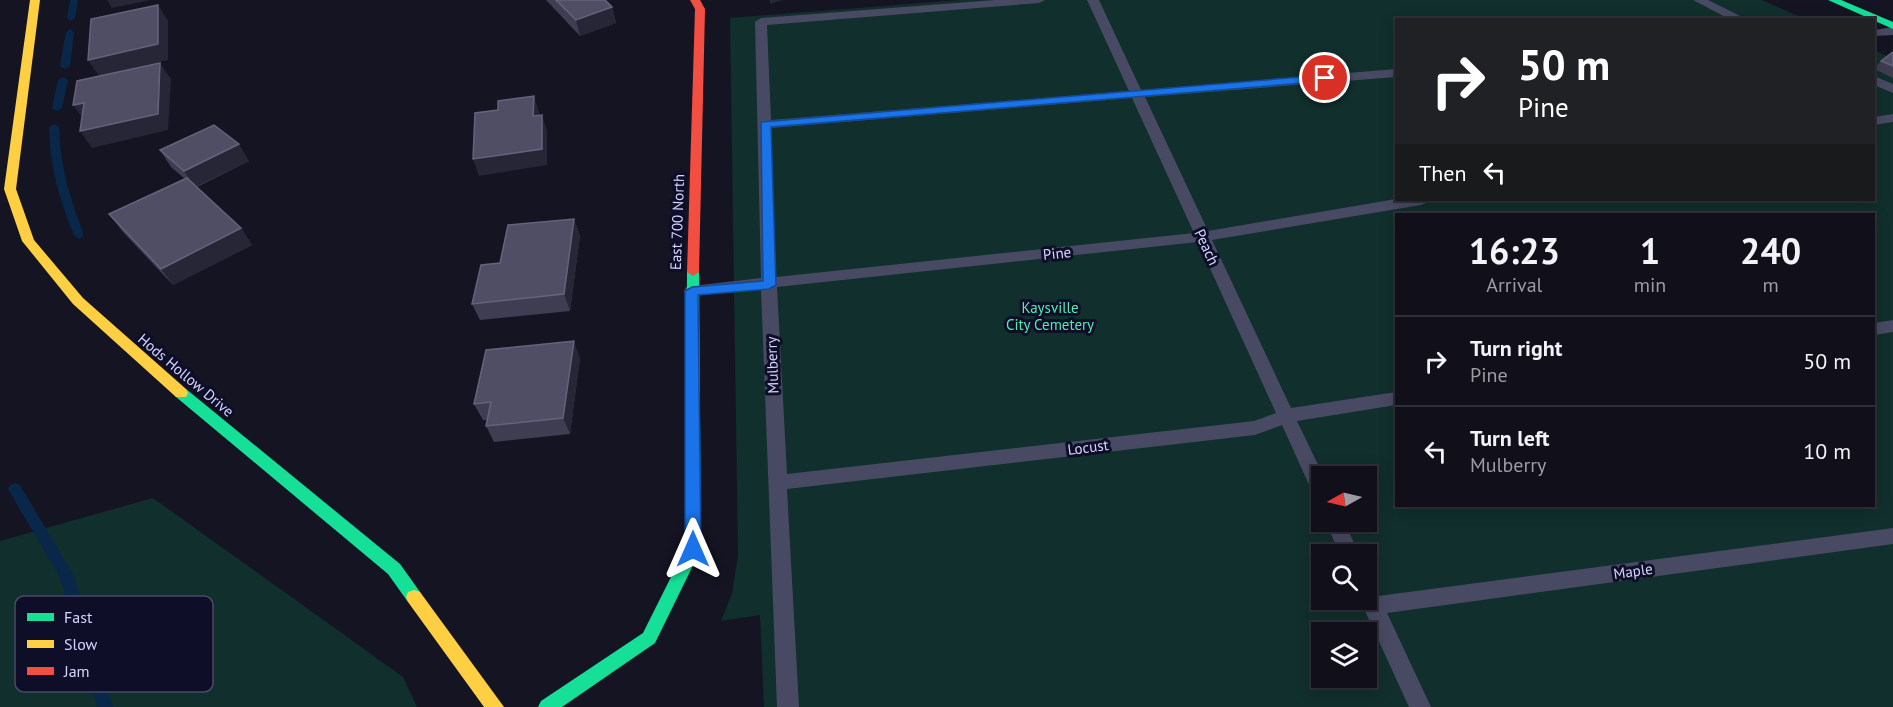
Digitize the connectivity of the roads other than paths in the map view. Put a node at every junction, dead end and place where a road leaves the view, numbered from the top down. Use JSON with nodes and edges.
{"nodes":[{"id":1,"x":35,"y":0,"type":"edge"},
{"id":2,"x":695,"y":0,"type":"edge"},
{"id":3,"x":1039,"y":0,"type":"edge"},
{"id":4,"x":1093,"y":0,"type":"edge"},
{"id":5,"x":1699,"y":0,"type":"edge"},
{"id":6,"x":1833,"y":0,"type":"edge"},
{"id":7,"x":1738,"y":18,"type":"edge"},
{"id":8,"x":1875,"y":18,"type":"edge"},
{"id":9,"x":1875,"y":18,"type":"edge"},
{"id":10,"x":1893,"y":26,"type":"edge"},
{"id":11,"x":1893,"y":31,"type":"edge"},
{"id":12,"x":1875,"y":33,"type":"edge"},
{"id":13,"x":1395,"y":73,"type":"edge"},
{"id":14,"x":1875,"y":80,"type":"edge"},
{"id":15,"x":1893,"y":89,"type":"edge"},
{"id":16,"x":1136,"y":93,"type":"junction"},
{"id":17,"x":1893,"y":118,"type":"edge"},
{"id":18,"x":1875,"y":121,"type":"edge"},
{"id":19,"x":765,"y":124,"type":"junction"},
{"id":20,"x":1415,"y":201,"type":"edge"},
{"id":21,"x":1203,"y":237,"type":"junction"},
{"id":22,"x":769,"y":285,"type":"junction"},
{"id":23,"x":692,"y":291,"type":"junction"},
{"id":24,"x":1893,"y":326,"type":"edge"},
{"id":25,"x":1875,"y":328,"type":"edge"},
{"id":26,"x":1395,"y":399,"type":"edge"},
{"id":27,"x":1286,"y":416,"type":"junction"},
{"id":28,"x":1311,"y":469,"type":"edge"},
{"id":29,"x":777,"y":483,"type":"junction"},
{"id":30,"x":1893,"y":536,"type":"edge"},
{"id":31,"x":1377,"y":598,"type":"edge"},
{"id":32,"x":1375,"y":610,"type":"edge"},
{"id":33,"x":495,"y":707,"type":"edge"},
{"id":34,"x":548,"y":707,"type":"edge"},
{"id":35,"x":788,"y":707,"type":"edge"},
{"id":36,"x":1420,"y":707,"type":"edge"}],
"edges":[{"from":1,"to":33,"type":"street","name":"Hods Hollow Drive"},
{"from":2,"to":23,"type":"street","name":"East 700 North"},
{"from":3,"to":19,"type":"lane","name":"Mulberry"},
{"from":4,"to":16,"type":"lane","name":"Peach"},
{"from":5,"to":7,"type":"lane"},
{"from":6,"to":9,"type":"street"},
{"from":8,"to":10,"type":"street"},
{"from":11,"to":12,"type":"lane"},
{"from":13,"to":16,"type":"lane"},
{"from":14,"to":15,"type":"lane"},
{"from":16,"to":19,"type":"lane"},
{"from":16,"to":21,"type":"lane","name":"Peach"},
{"from":17,"to":18,"type":"lane"},
{"from":19,"to":22,"type":"lane","name":"Mulberry"},
{"from":20,"to":21,"type":"lane","name":"Pine"},
{"from":21,"to":22,"type":"lane","name":"Pine"},
{"from":21,"to":27,"type":"lane","name":"Peach"},
{"from":22,"to":23,"type":"lane","name":"Pine"},
{"from":22,"to":29,"type":"lane","name":"Mulberry"},
{"from":23,"to":34,"type":"street","name":"East 700 North"},
{"from":24,"to":25,"type":"lane"},
{"from":26,"to":27,"type":"lane","name":"Locust"},
{"from":27,"to":28,"type":"lane","name":"Peach"},
{"from":27,"to":29,"type":"lane","name":"Locust"},
{"from":29,"to":35,"type":"lane","name":"Mulberry"},
{"from":30,"to":31,"type":"lane","name":"Maple"},
{"from":32,"to":36,"type":"lane"}]}
